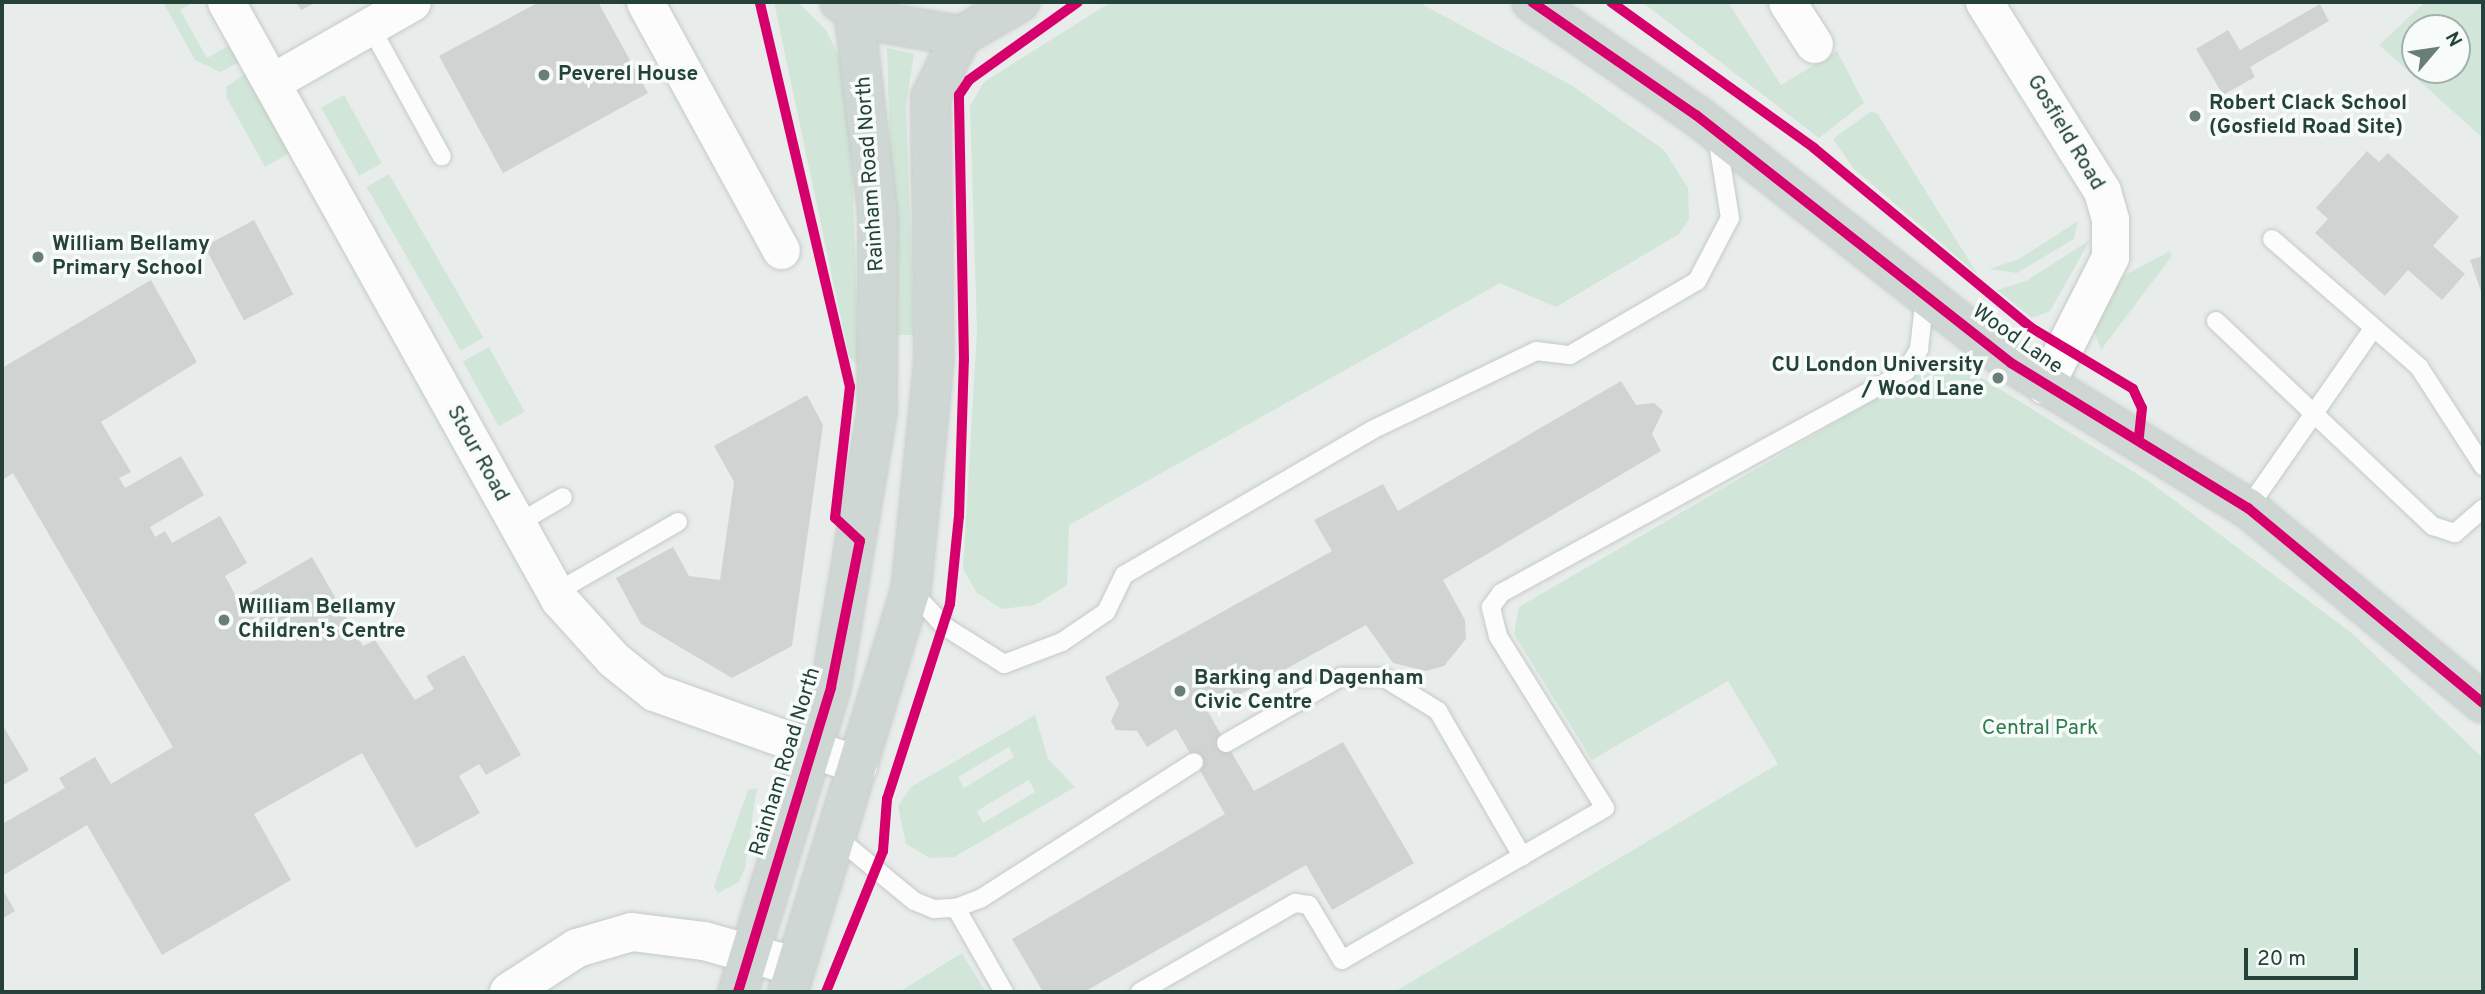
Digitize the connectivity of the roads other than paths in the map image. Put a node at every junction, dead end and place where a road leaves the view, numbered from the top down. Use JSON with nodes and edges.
{"nodes":[{"id":1,"x":226,"y":2,"type":"edge"},
{"id":2,"x":412,"y":2,"type":"edge"},
{"id":3,"x":645,"y":2,"type":"edge"},
{"id":4,"x":1020,"y":2,"type":"edge"},
{"id":5,"x":1532,"y":2,"type":"edge"},
{"id":6,"x":1787,"y":2,"type":"edge"},
{"id":7,"x":1984,"y":2,"type":"edge"},
{"id":8,"x":847,"y":7,"type":"edge"},
{"id":9,"x":370,"y":26,"type":"junction"},
{"id":10,"x":961,"y":36,"type":"junction"},
{"id":11,"x":1814,"y":44,"type":"dead end"},
{"id":12,"x":272,"y":82,"type":"junction"},
{"id":13,"x":1715,"y":130,"type":"junction"},
{"id":14,"x":442,"y":157,"type":"dead end"},
{"id":15,"x":2272,"y":239,"type":"dead end"},
{"id":16,"x":781,"y":250,"type":"dead end"},
{"id":17,"x":1924,"y":296,"type":"junction"},
{"id":18,"x":2216,"y":321,"type":"dead end"},
{"id":19,"x":2373,"y":329,"type":"junction"},
{"id":20,"x":2045,"y":385,"type":"junction"},
{"id":21,"x":2315,"y":409,"type":"junction"},
{"id":22,"x":2483,"y":466,"type":"edge"},
{"id":23,"x":562,"y":497,"type":"dead end"},
{"id":24,"x":2248,"y":508,"type":"junction"},
{"id":25,"x":2483,"y":509,"type":"edge"},
{"id":26,"x":678,"y":522,"type":"dead end"},
{"id":27,"x":517,"y":524,"type":"junction"},
{"id":28,"x":911,"y":590,"type":"junction"},
{"id":29,"x":555,"y":593,"type":"junction"},
{"id":30,"x":2483,"y":703,"type":"edge"},
{"id":31,"x":1226,"y":743,"type":"dead end"},
{"id":32,"x":810,"y":750,"type":"junction"},
{"id":33,"x":1194,"y":762,"type":"dead end"},
{"id":34,"x":858,"y":765,"type":"junction"},
{"id":35,"x":832,"y":833,"type":"junction"},
{"id":36,"x":1522,"y":856,"type":"junction"},
{"id":37,"x":956,"y":908,"type":"junction"},
{"id":38,"x":749,"y":954,"type":"junction"},
{"id":39,"x":791,"y":979,"type":"edge"},
{"id":40,"x":509,"y":992,"type":"edge"},
{"id":41,"x":738,"y":992,"type":"edge"},
{"id":42,"x":1004,"y":992,"type":"edge"},
{"id":43,"x":1140,"y":992,"type":"edge"}],
"edges":[{"from":1,"to":12,"type":"street","name":"Stour Road"},
{"from":2,"to":9,"type":"street"},
{"from":3,"to":16,"type":"street"},
{"from":4,"to":10,"type":"main road"},
{"from":5,"to":13,"type":"main road","name":"Wood Lane"},
{"from":6,"to":11,"type":"street"},
{"from":7,"to":20,"type":"street","name":"Gosfield Road"},
{"from":8,"to":10,"type":"main road"},
{"from":8,"to":32,"type":"main road","name":"Rainham Road North"},
{"from":9,"to":12,"type":"street"},
{"from":9,"to":14,"type":"lane"},
{"from":10,"to":28,"type":"main road"},
{"from":12,"to":27,"type":"street","name":"Stour Road"},
{"from":13,"to":17,"type":"main road","name":"Wood Lane"},
{"from":13,"to":28,"type":"lane"},
{"from":15,"to":19,"type":"lane"},
{"from":17,"to":20,"type":"main road","name":"Wood Lane"},
{"from":17,"to":36,"type":"lane"},
{"from":18,"to":21,"type":"lane"},
{"from":19,"to":21,"type":"lane"},
{"from":19,"to":22,"type":"lane"},
{"from":20,"to":24,"type":"main road","name":"Wood Lane"},
{"from":21,"to":24,"type":"lane"},
{"from":21,"to":25,"type":"lane"},
{"from":23,"to":27,"type":"lane"},
{"from":24,"to":30,"type":"main road","name":"Wood Lane"},
{"from":26,"to":29,"type":"lane"},
{"from":27,"to":29,"type":"street","name":"Stour Road"},
{"from":28,"to":34,"type":"main road"},
{"from":29,"to":32,"type":"street","name":"Stour Road"},
{"from":31,"to":36,"type":"lane"},
{"from":32,"to":34,"type":"street","name":"Stour Road"},
{"from":32,"to":38,"type":"main road","name":"Rainham Road North"},
{"from":33,"to":37,"type":"lane"},
{"from":34,"to":35,"type":"main road"},
{"from":35,"to":37,"type":"lane"},
{"from":35,"to":39,"type":"main road"},
{"from":36,"to":43,"type":"lane"},
{"from":37,"to":42,"type":"lane"},
{"from":38,"to":39,"type":"street"},
{"from":38,"to":40,"type":"street"},
{"from":38,"to":41,"type":"main road","name":"Rainham Road North"}]}
